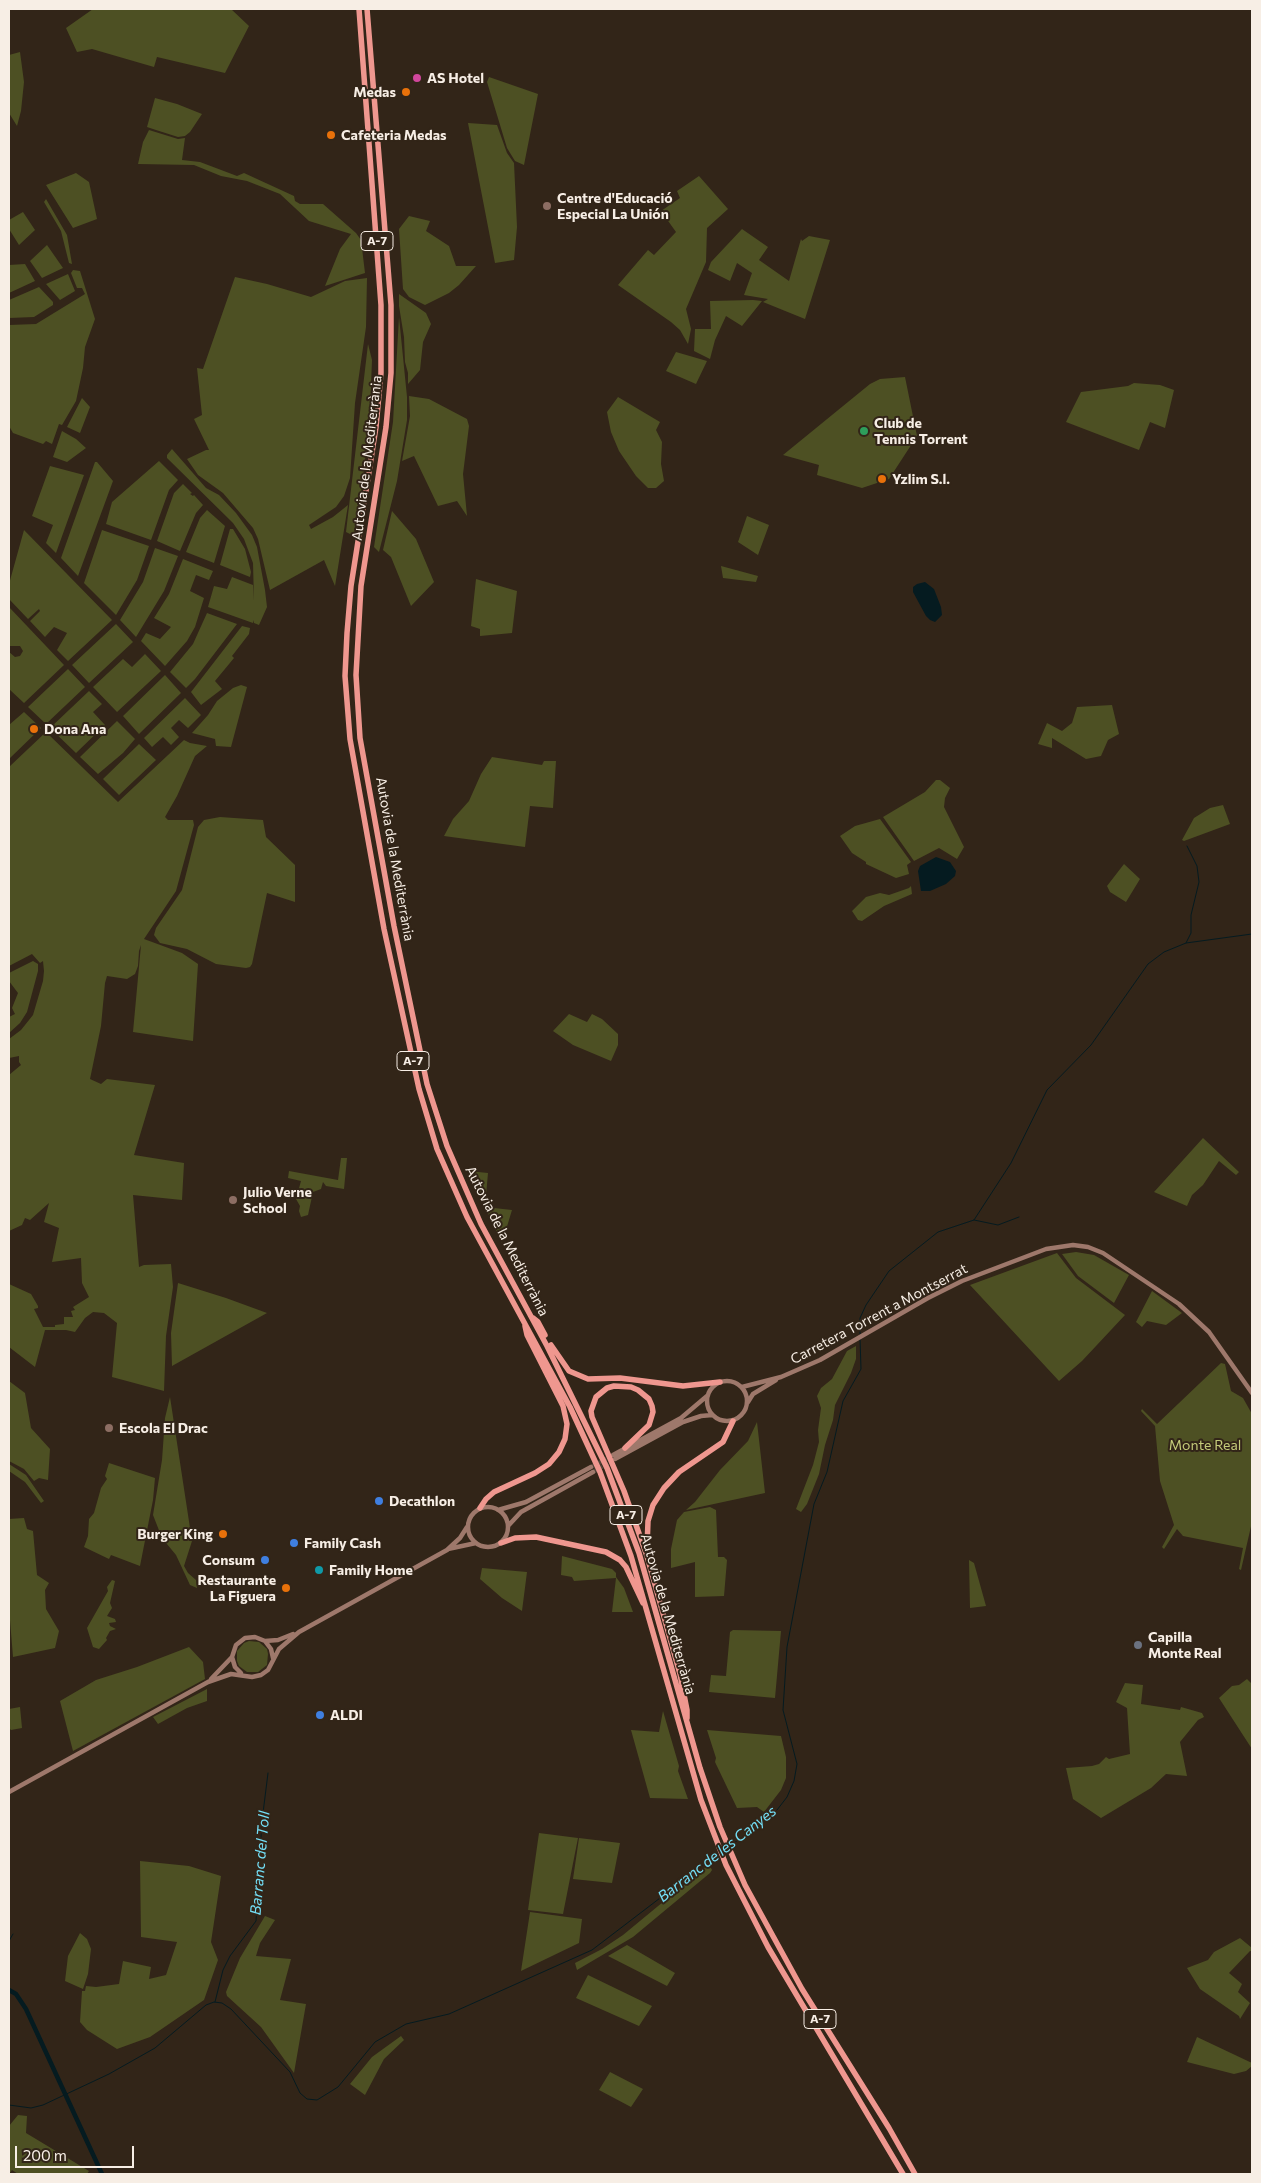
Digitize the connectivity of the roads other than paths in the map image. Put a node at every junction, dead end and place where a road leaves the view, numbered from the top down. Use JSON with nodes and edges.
{"nodes":[{"id":1,"x":359,"y":9,"type":"edge"},
{"id":2,"x":367,"y":9,"type":"edge"},
{"id":3,"x":530,"y":1315,"type":"junction"},
{"id":4,"x":523,"y":1319,"type":"junction"},
{"id":5,"x":781,"y":1377,"type":"junction"},
{"id":6,"x":720,"y":1382,"type":"junction"},
{"id":7,"x":742,"y":1387,"type":"junction"},
{"id":8,"x":1252,"y":1393,"type":"edge"},
{"id":9,"x":707,"y":1396,"type":"junction"},
{"id":10,"x":748,"y":1402,"type":"junction"},
{"id":11,"x":712,"y":1415,"type":"junction"},
{"id":12,"x":733,"y":1421,"type":"junction"},
{"id":13,"x":625,"y":1448,"type":"junction"},
{"id":14,"x":480,"y":1508,"type":"junction"},
{"id":15,"x":498,"y":1510,"type":"junction"},
{"id":16,"x":508,"y":1526,"type":"junction"},
{"id":17,"x":468,"y":1527,"type":"junction"},
{"id":18,"x":476,"y":1543,"type":"junction"},
{"id":19,"x":501,"y":1543,"type":"junction"},
{"id":20,"x":447,"y":1550,"type":"junction"},
{"id":21,"x":647,"y":1556,"type":"junction"},
{"id":22,"x":646,"y":1607,"type":"junction"},
{"id":23,"x":298,"y":1632,"type":"junction"},
{"id":24,"x":265,"y":1640,"type":"junction"},
{"id":25,"x":232,"y":1657,"type":"junction"},
{"id":26,"x":273,"y":1660,"type":"junction"},
{"id":27,"x":242,"y":1674,"type":"junction"},
{"id":28,"x":208,"y":1682,"type":"junction"},
{"id":29,"x":686,"y":1723,"type":"junction"},
{"id":30,"x":9,"y":1792,"type":"edge"},
{"id":31,"x":903,"y":2174,"type":"edge"},
{"id":32,"x":915,"y":2174,"type":"edge"}],
"edges":[{"from":1,"to":4,"type":"highway","name":"Autovia de la Mediterrània","number":"A-7"},
{"from":2,"to":3,"type":"highway","name":"Autovia de la Mediterrània","number":"A-7"},
{"from":3,"to":6,"type":"highway"},
{"from":3,"to":29,"type":"highway","name":"Autovia de la Mediterrània","number":"A-7"},
{"from":4,"to":14,"type":"highway"},
{"from":4,"to":22,"type":"highway","name":"Autovia de la Mediterrània","number":"A-7"},
{"from":5,"to":7,"type":"main road"},
{"from":5,"to":8,"type":"main road","name":"Carretera Torrent a Montserrat"},
{"from":5,"to":10,"type":"main road"},
{"from":6,"to":7,"type":"main road"},
{"from":6,"to":9,"type":"main road"},
{"from":7,"to":10,"type":"main road"},
{"from":9,"to":11,"type":"main road"},
{"from":9,"to":13,"type":"main road"},
{"from":10,"to":12,"type":"main road"},
{"from":11,"to":12,"type":"main road"},
{"from":11,"to":13,"type":"main road"},
{"from":12,"to":21,"type":"highway"},
{"from":13,"to":21,"type":"highway"},
{"from":14,"to":15,"type":"main road"},
{"from":14,"to":17,"type":"main road"},
{"from":15,"to":16,"type":"main road"},
{"from":15,"to":16,"type":"main road"},
{"from":16,"to":19,"type":"main road"},
{"from":17,"to":18,"type":"main road"},
{"from":17,"to":20,"type":"main road"},
{"from":18,"to":19,"type":"main road"},
{"from":18,"to":20,"type":"main road"},
{"from":19,"to":22,"type":"highway"},
{"from":20,"to":23,"type":"main road"},
{"from":21,"to":29,"type":"highway"},
{"from":22,"to":31,"type":"highway","name":"Autovia de la Mediterrània","number":"A-7"},
{"from":23,"to":24,"type":"main road"},
{"from":23,"to":26,"type":"main road"},
{"from":24,"to":25,"type":"main road"},
{"from":24,"to":26,"type":"main road"},
{"from":25,"to":27,"type":"main road"},
{"from":25,"to":28,"type":"main road"},
{"from":26,"to":27,"type":"main road"},
{"from":27,"to":28,"type":"main road"},
{"from":28,"to":30,"type":"main road"},
{"from":29,"to":32,"type":"highway","name":"Autovia de la Mediterrània","number":"A-7"}]}
